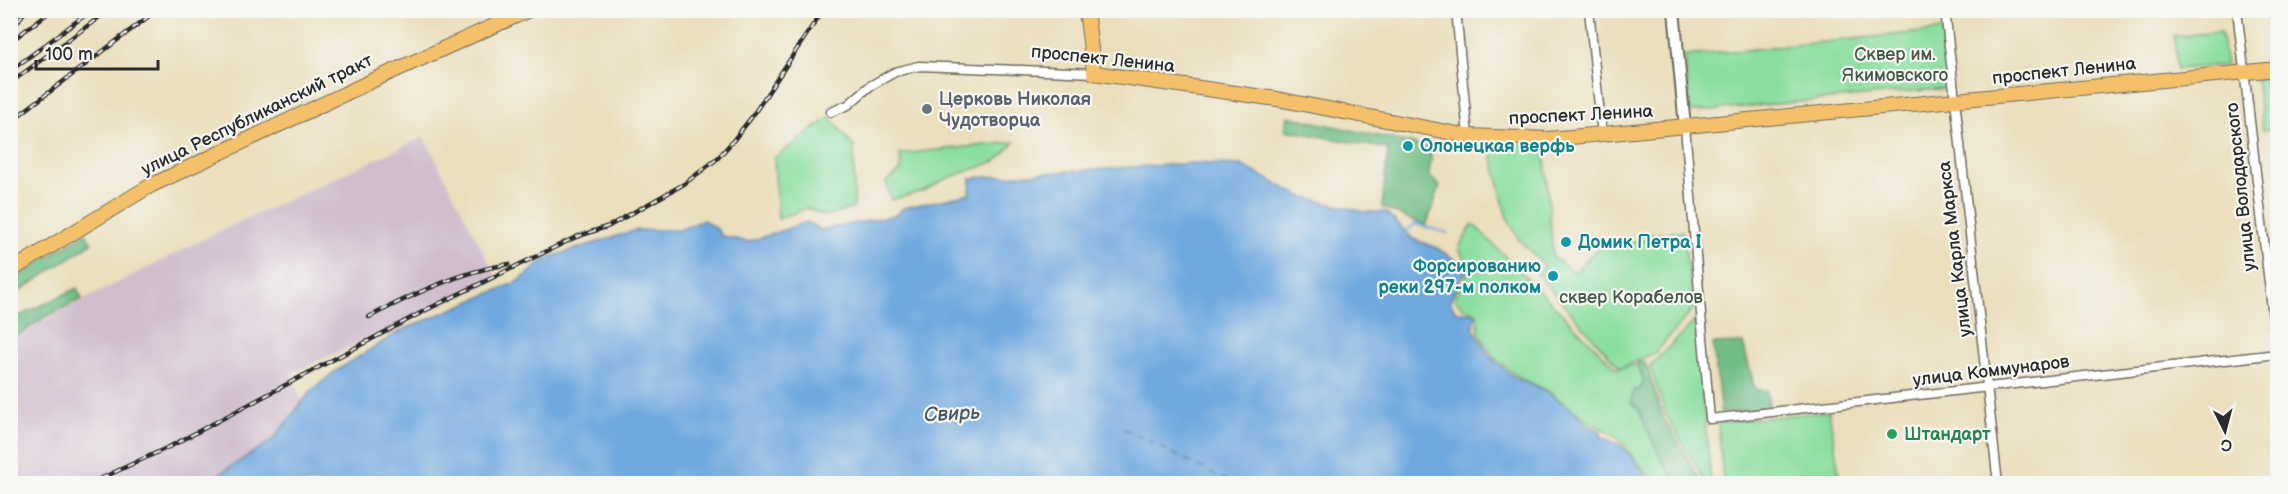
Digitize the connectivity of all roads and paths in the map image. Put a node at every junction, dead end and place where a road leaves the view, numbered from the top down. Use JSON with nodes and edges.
{"nodes":[{"id":1,"x":530,"y":10,"type":"edge"},
{"id":2,"x":1086,"y":10,"type":"edge"},
{"id":3,"x":1456,"y":10,"type":"edge"},
{"id":4,"x":1589,"y":10,"type":"edge"},
{"id":5,"x":1674,"y":10,"type":"edge"},
{"id":6,"x":1945,"y":10,"type":"edge"},
{"id":7,"x":2236,"y":10,"type":"edge"},
{"id":8,"x":2277,"y":69,"type":"edge"},
{"id":9,"x":2244,"y":72,"type":"junction"},
{"id":10,"x":1094,"y":73,"type":"junction"},
{"id":11,"x":1954,"y":99,"type":"junction"},
{"id":12,"x":831,"y":112,"type":"dead end"},
{"id":13,"x":1685,"y":127,"type":"junction"},
{"id":14,"x":1602,"y":134,"type":"junction"},
{"id":15,"x":1468,"y":136,"type":"junction"},
{"id":16,"x":10,"y":271,"type":"edge"},
{"id":17,"x":2277,"y":357,"type":"edge"},
{"id":18,"x":1987,"y":388,"type":"junction"},
{"id":19,"x":1998,"y":483,"type":"edge"}],
"edges":[{"from":1,"to":16,"type":"main road","name":"улица Республиканский тракт"},
{"from":2,"to":10,"type":"main road"},
{"from":3,"to":15,"type":"street"},
{"from":4,"to":14,"type":"street"},
{"from":5,"to":13,"type":"street"},
{"from":6,"to":11,"type":"street","name":"улица Карла Маркса"},
{"from":7,"to":9,"type":"street","name":"улица Володарского"},
{"from":8,"to":9,"type":"main road","name":"проспект Ленина"},
{"from":9,"to":11,"type":"main road","name":"проспект Ленина"},
{"from":9,"to":17,"type":"street","name":"улица Володарского"},
{"from":10,"to":12,"type":"street","name":"проспект Ленина"},
{"from":10,"to":15,"type":"main road","name":"проспект Ленина"},
{"from":11,"to":13,"type":"main road","name":"проспект Ленина"},
{"from":11,"to":18,"type":"street","name":"улица Карла Маркса"},
{"from":13,"to":14,"type":"main road","name":"проспект Ленина"},
{"from":13,"to":18,"type":"street","name":"улица Коммунаров"},
{"from":14,"to":15,"type":"main road","name":"проспект Ленина"},
{"from":17,"to":18,"type":"street","name":"улица Коммунаров"},
{"from":18,"to":19,"type":"street","name":"улица Карла Маркса"}]}
